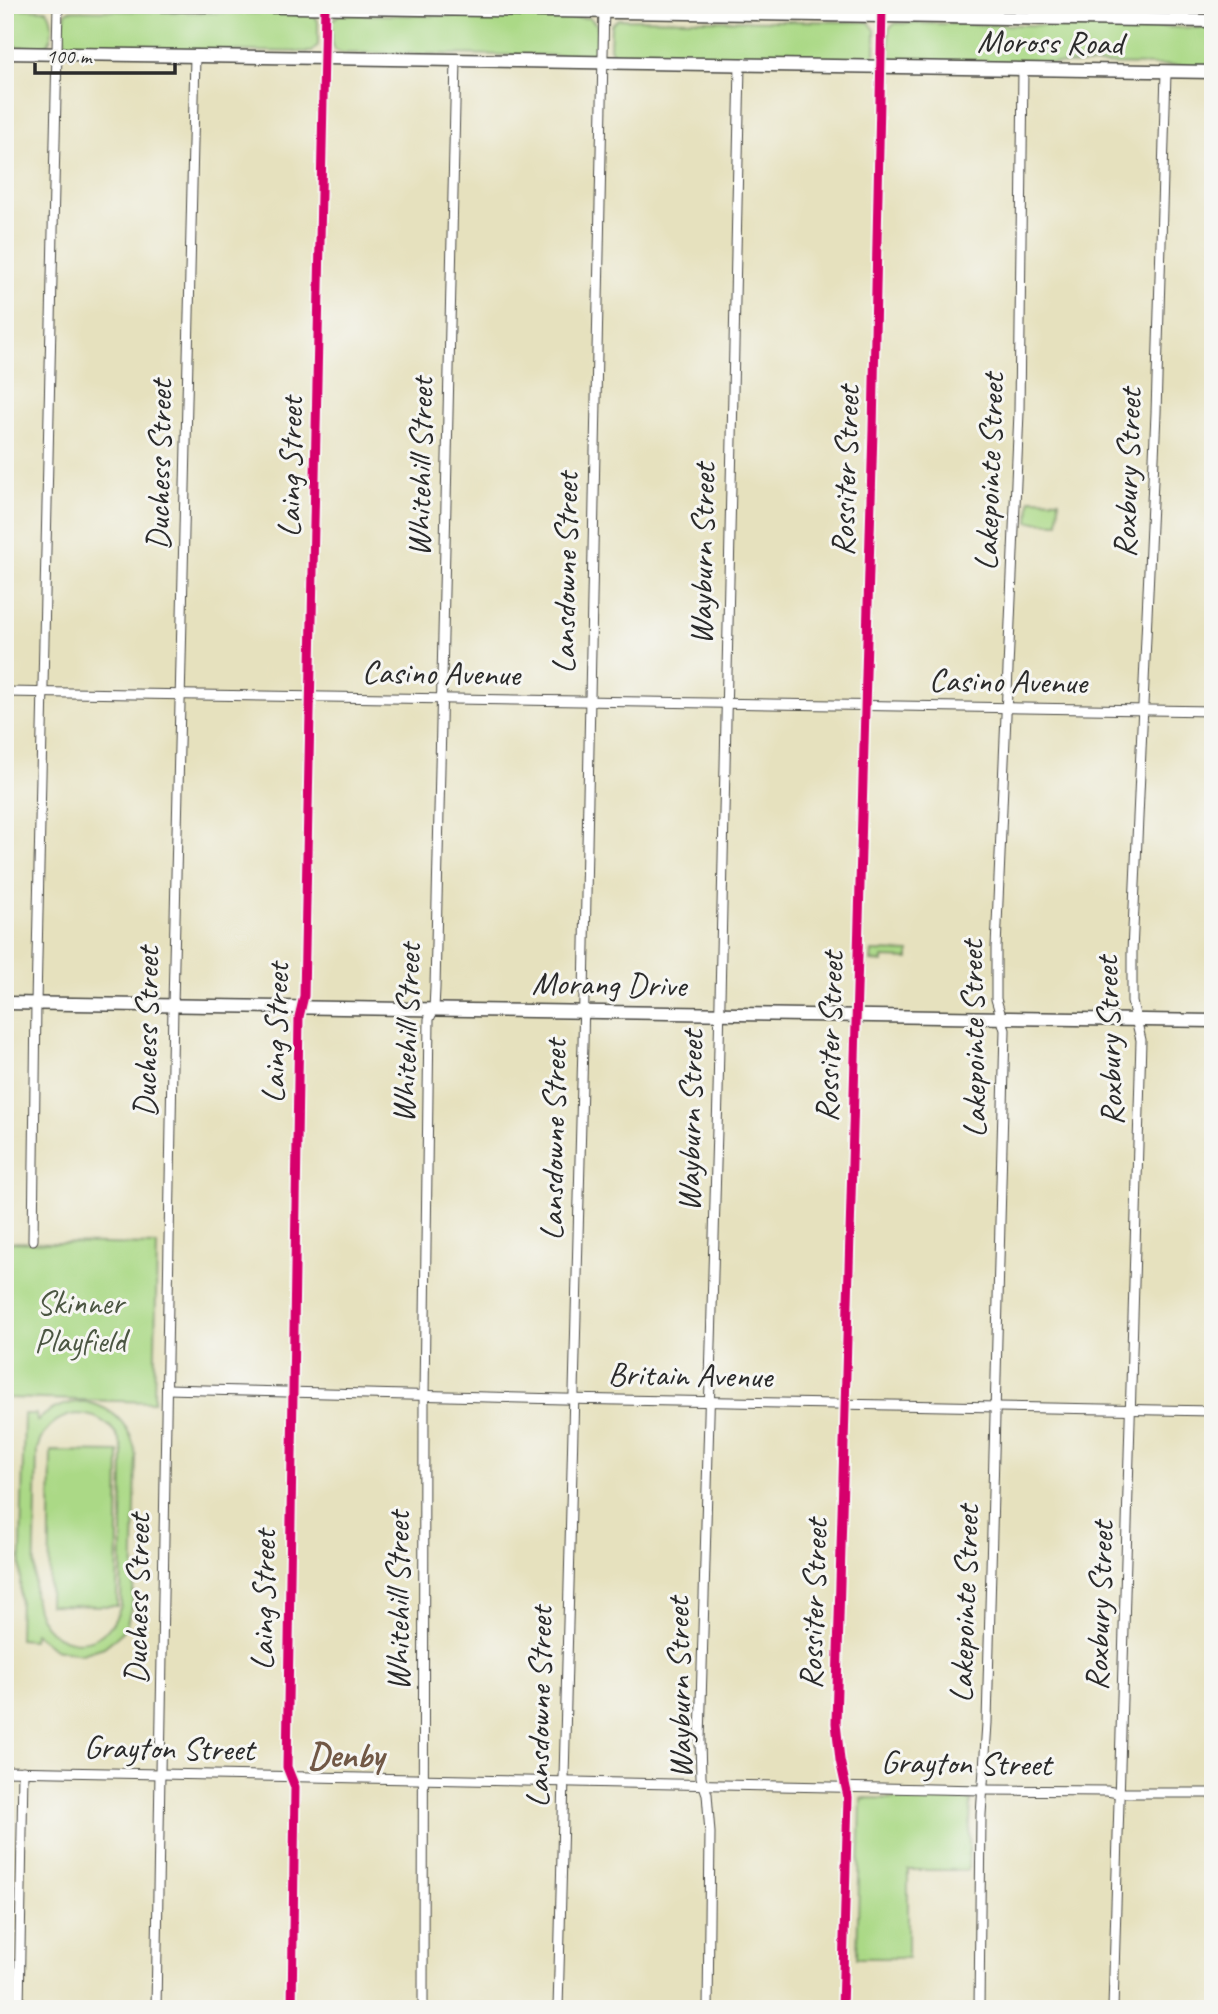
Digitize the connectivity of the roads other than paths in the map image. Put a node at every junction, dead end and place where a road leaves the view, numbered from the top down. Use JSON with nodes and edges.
{"nodes":[{"id":1,"x":58,"y":5,"type":"edge"},
{"id":2,"x":160,"y":5,"type":"edge"},
{"id":3,"x":325,"y":7,"type":"edge"},
{"id":4,"x":604,"y":9,"type":"edge"},
{"id":5,"x":882,"y":11,"type":"edge"},
{"id":6,"x":1213,"y":21,"type":"edge"},
{"id":7,"x":5,"y":53,"type":"edge"},
{"id":8,"x":57,"y":54,"type":"junction"},
{"id":9,"x":195,"y":56,"type":"junction"},
{"id":10,"x":325,"y":58,"type":"junction"},
{"id":11,"x":456,"y":60,"type":"junction"},
{"id":12,"x":604,"y":63,"type":"junction"},
{"id":13,"x":740,"y":65,"type":"junction"},
{"id":14,"x":881,"y":67,"type":"junction"},
{"id":15,"x":1023,"y":69,"type":"junction"},
{"id":16,"x":1166,"y":72,"type":"junction"},
{"id":17,"x":1213,"y":72,"type":"edge"},
{"id":18,"x":5,"y":692,"type":"edge"},
{"id":19,"x":43,"y":693,"type":"junction"},
{"id":20,"x":180,"y":695,"type":"junction"},
{"id":21,"x":310,"y":697,"type":"junction"},
{"id":22,"x":441,"y":699,"type":"junction"},
{"id":23,"x":589,"y":702,"type":"junction"},
{"id":24,"x":724,"y":704,"type":"junction"},
{"id":25,"x":865,"y":704,"type":"junction"},
{"id":26,"x":1005,"y":708,"type":"junction"},
{"id":27,"x":1144,"y":710,"type":"junction"},
{"id":28,"x":1213,"y":711,"type":"edge"},
{"id":29,"x":5,"y":1003,"type":"edge"},
{"id":30,"x":36,"y":1003,"type":"junction"},
{"id":31,"x":173,"y":1005,"type":"junction"},
{"id":32,"x":302,"y":1007,"type":"junction"},
{"id":33,"x":434,"y":1009,"type":"junction"},
{"id":34,"x":582,"y":1012,"type":"junction"},
{"id":35,"x":719,"y":1014,"type":"junction"},
{"id":36,"x":856,"y":1016,"type":"junction"},
{"id":37,"x":1001,"y":1018,"type":"junction"},
{"id":38,"x":1137,"y":1021,"type":"junction"},
{"id":39,"x":1213,"y":1021,"type":"edge"},
{"id":40,"x":33,"y":1240,"type":"dead end"},
{"id":41,"x":167,"y":1389,"type":"junction"},
{"id":42,"x":293,"y":1393,"type":"junction"},
{"id":43,"x":424,"y":1396,"type":"junction"},
{"id":44,"x":573,"y":1399,"type":"junction"},
{"id":45,"x":709,"y":1401,"type":"junction"},
{"id":46,"x":845,"y":1404,"type":"junction"},
{"id":47,"x":995,"y":1407,"type":"junction"},
{"id":48,"x":1131,"y":1409,"type":"junction"},
{"id":49,"x":1213,"y":1411,"type":"edge"},
{"id":50,"x":5,"y":1771,"type":"edge"},
{"id":51,"x":23,"y":1771,"type":"junction"},
{"id":52,"x":160,"y":1774,"type":"junction"},
{"id":53,"x":291,"y":1776,"type":"junction"},
{"id":54,"x":424,"y":1779,"type":"junction"},
{"id":55,"x":564,"y":1782,"type":"junction"},
{"id":56,"x":704,"y":1785,"type":"junction"},
{"id":57,"x":844,"y":1788,"type":"junction"},
{"id":58,"x":983,"y":1790,"type":"junction"},
{"id":59,"x":1118,"y":1793,"type":"junction"},
{"id":60,"x":1213,"y":1793,"type":"edge"},
{"id":61,"x":19,"y":2009,"type":"edge"},
{"id":62,"x":156,"y":2009,"type":"edge"},
{"id":63,"x":292,"y":2009,"type":"edge"},
{"id":64,"x":423,"y":2009,"type":"edge"},
{"id":65,"x":558,"y":2009,"type":"edge"},
{"id":66,"x":708,"y":2009,"type":"edge"},
{"id":67,"x":842,"y":2009,"type":"edge"},
{"id":68,"x":979,"y":2009,"type":"edge"},
{"id":69,"x":1112,"y":2009,"type":"edge"}],
"edges":[{"from":1,"to":8,"type":"street"},
{"from":2,"to":3,"type":"main road","name":"Moross Road"},
{"from":3,"to":4,"type":"main road","name":"Moross Road"},
{"from":3,"to":10,"type":"street","name":"Laing Street"},
{"from":4,"to":5,"type":"main road","name":"Moross Road"},
{"from":4,"to":12,"type":"street","name":"Lansdowne Street"},
{"from":5,"to":6,"type":"main road","name":"Moross Road"},
{"from":5,"to":14,"type":"street","name":"Rossiter Street"},
{"from":7,"to":8,"type":"main road","name":"Moross Road"},
{"from":8,"to":9,"type":"main road","name":"Moross Road"},
{"from":8,"to":19,"type":"street"},
{"from":9,"to":10,"type":"main road","name":"Moross Road"},
{"from":9,"to":20,"type":"street","name":"Duchess Street"},
{"from":10,"to":11,"type":"main road","name":"Moross Road"},
{"from":10,"to":21,"type":"street","name":"Laing Street"},
{"from":11,"to":12,"type":"main road","name":"Moross Road"},
{"from":11,"to":22,"type":"street","name":"Whitehill Street"},
{"from":12,"to":13,"type":"main road","name":"Moross Road"},
{"from":12,"to":23,"type":"street","name":"Lansdowne Street"},
{"from":13,"to":14,"type":"main road","name":"Moross Road"},
{"from":13,"to":24,"type":"street","name":"Wayburn Street"},
{"from":14,"to":15,"type":"main road","name":"Moross Road"},
{"from":14,"to":25,"type":"street","name":"Rossiter Street"},
{"from":15,"to":16,"type":"main road","name":"Moross Road"},
{"from":15,"to":26,"type":"street","name":"Lakepointe Street"},
{"from":16,"to":17,"type":"main road","name":"Moross Road"},
{"from":16,"to":27,"type":"street","name":"Roxbury Street"},
{"from":18,"to":19,"type":"street","name":"Casino Avenue"},
{"from":19,"to":20,"type":"street","name":"Casino Avenue"},
{"from":19,"to":30,"type":"street"},
{"from":20,"to":21,"type":"street","name":"Casino Avenue"},
{"from":20,"to":31,"type":"street","name":"Duchess Street"},
{"from":21,"to":22,"type":"street","name":"Casino Avenue"},
{"from":21,"to":32,"type":"street","name":"Laing Street"},
{"from":22,"to":23,"type":"street","name":"Casino Avenue"},
{"from":22,"to":33,"type":"street","name":"Whitehill Street"},
{"from":23,"to":24,"type":"street","name":"Casino Avenue"},
{"from":23,"to":34,"type":"street","name":"Lansdowne Street"},
{"from":24,"to":25,"type":"street","name":"Casino Avenue"},
{"from":24,"to":35,"type":"street","name":"Wayburn Street"},
{"from":25,"to":26,"type":"street","name":"Casino Avenue"},
{"from":25,"to":36,"type":"street","name":"Rossiter Street"},
{"from":26,"to":27,"type":"street","name":"Casino Avenue"},
{"from":26,"to":37,"type":"street","name":"Lakepointe Street"},
{"from":27,"to":28,"type":"street","name":"Casino Avenue"},
{"from":27,"to":38,"type":"street","name":"Roxbury Street"},
{"from":29,"to":30,"type":"main road","name":"Morang Drive"},
{"from":30,"to":31,"type":"main road","name":"Morang Drive"},
{"from":30,"to":40,"type":"street"},
{"from":31,"to":32,"type":"main road","name":"Morang Drive"},
{"from":31,"to":41,"type":"street","name":"Duchess Street"},
{"from":32,"to":33,"type":"main road","name":"Morang Drive"},
{"from":32,"to":42,"type":"street","name":"Laing Street"},
{"from":33,"to":34,"type":"main road","name":"Morang Drive"},
{"from":33,"to":43,"type":"street","name":"Whitehill Street"},
{"from":34,"to":35,"type":"main road","name":"Morang Drive"},
{"from":34,"to":44,"type":"street","name":"Lansdowne Street"},
{"from":35,"to":36,"type":"main road","name":"Morang Drive"},
{"from":35,"to":45,"type":"street","name":"Wayburn Street"},
{"from":36,"to":37,"type":"main road","name":"Morang Drive"},
{"from":36,"to":46,"type":"street","name":"Rossiter Street"},
{"from":37,"to":38,"type":"main road","name":"Morang Drive"},
{"from":37,"to":47,"type":"street","name":"Lakepointe Street"},
{"from":38,"to":39,"type":"main road","name":"Morang Drive"},
{"from":38,"to":48,"type":"street","name":"Roxbury Street"},
{"from":41,"to":42,"type":"street","name":"Britain Avenue"},
{"from":41,"to":52,"type":"street","name":"Duchess Street"},
{"from":42,"to":43,"type":"street","name":"Britain Avenue"},
{"from":42,"to":53,"type":"street","name":"Laing Street"},
{"from":43,"to":44,"type":"street","name":"Britain Avenue"},
{"from":43,"to":54,"type":"street","name":"Whitehill Street"},
{"from":44,"to":45,"type":"street","name":"Britain Avenue"},
{"from":44,"to":55,"type":"street","name":"Lansdowne Street"},
{"from":45,"to":46,"type":"street","name":"Britain Avenue"},
{"from":45,"to":56,"type":"street","name":"Wayburn Street"},
{"from":46,"to":47,"type":"street","name":"Britain Avenue"},
{"from":46,"to":57,"type":"street","name":"Rossiter Street"},
{"from":47,"to":48,"type":"street","name":"Britain Avenue"},
{"from":47,"to":58,"type":"street","name":"Lakepointe Street"},
{"from":48,"to":49,"type":"street","name":"Britain Avenue"},
{"from":48,"to":59,"type":"street","name":"Roxbury Street"},
{"from":50,"to":51,"type":"street","name":"Grayton Street"},
{"from":51,"to":52,"type":"street","name":"Grayton Street"},
{"from":51,"to":61,"type":"street"},
{"from":52,"to":53,"type":"street","name":"Grayton Street"},
{"from":52,"to":62,"type":"street","name":"Duchess Street"},
{"from":53,"to":54,"type":"street","name":"Grayton Street"},
{"from":53,"to":63,"type":"street","name":"Laing Street"},
{"from":54,"to":55,"type":"street","name":"Grayton Street"},
{"from":54,"to":64,"type":"street","name":"Whitehill Street"},
{"from":55,"to":56,"type":"street","name":"Grayton Street"},
{"from":55,"to":65,"type":"street","name":"Lansdowne Street"},
{"from":56,"to":57,"type":"street","name":"Grayton Street"},
{"from":56,"to":66,"type":"street","name":"Wayburn Street"},
{"from":57,"to":58,"type":"street","name":"Grayton Street"},
{"from":57,"to":67,"type":"street","name":"Rossiter Street"},
{"from":58,"to":59,"type":"street","name":"Grayton Street"},
{"from":58,"to":68,"type":"street","name":"Lakepointe Street"},
{"from":59,"to":60,"type":"street","name":"Grayton Street"},
{"from":59,"to":69,"type":"street","name":"Roxbury Street"}]}
